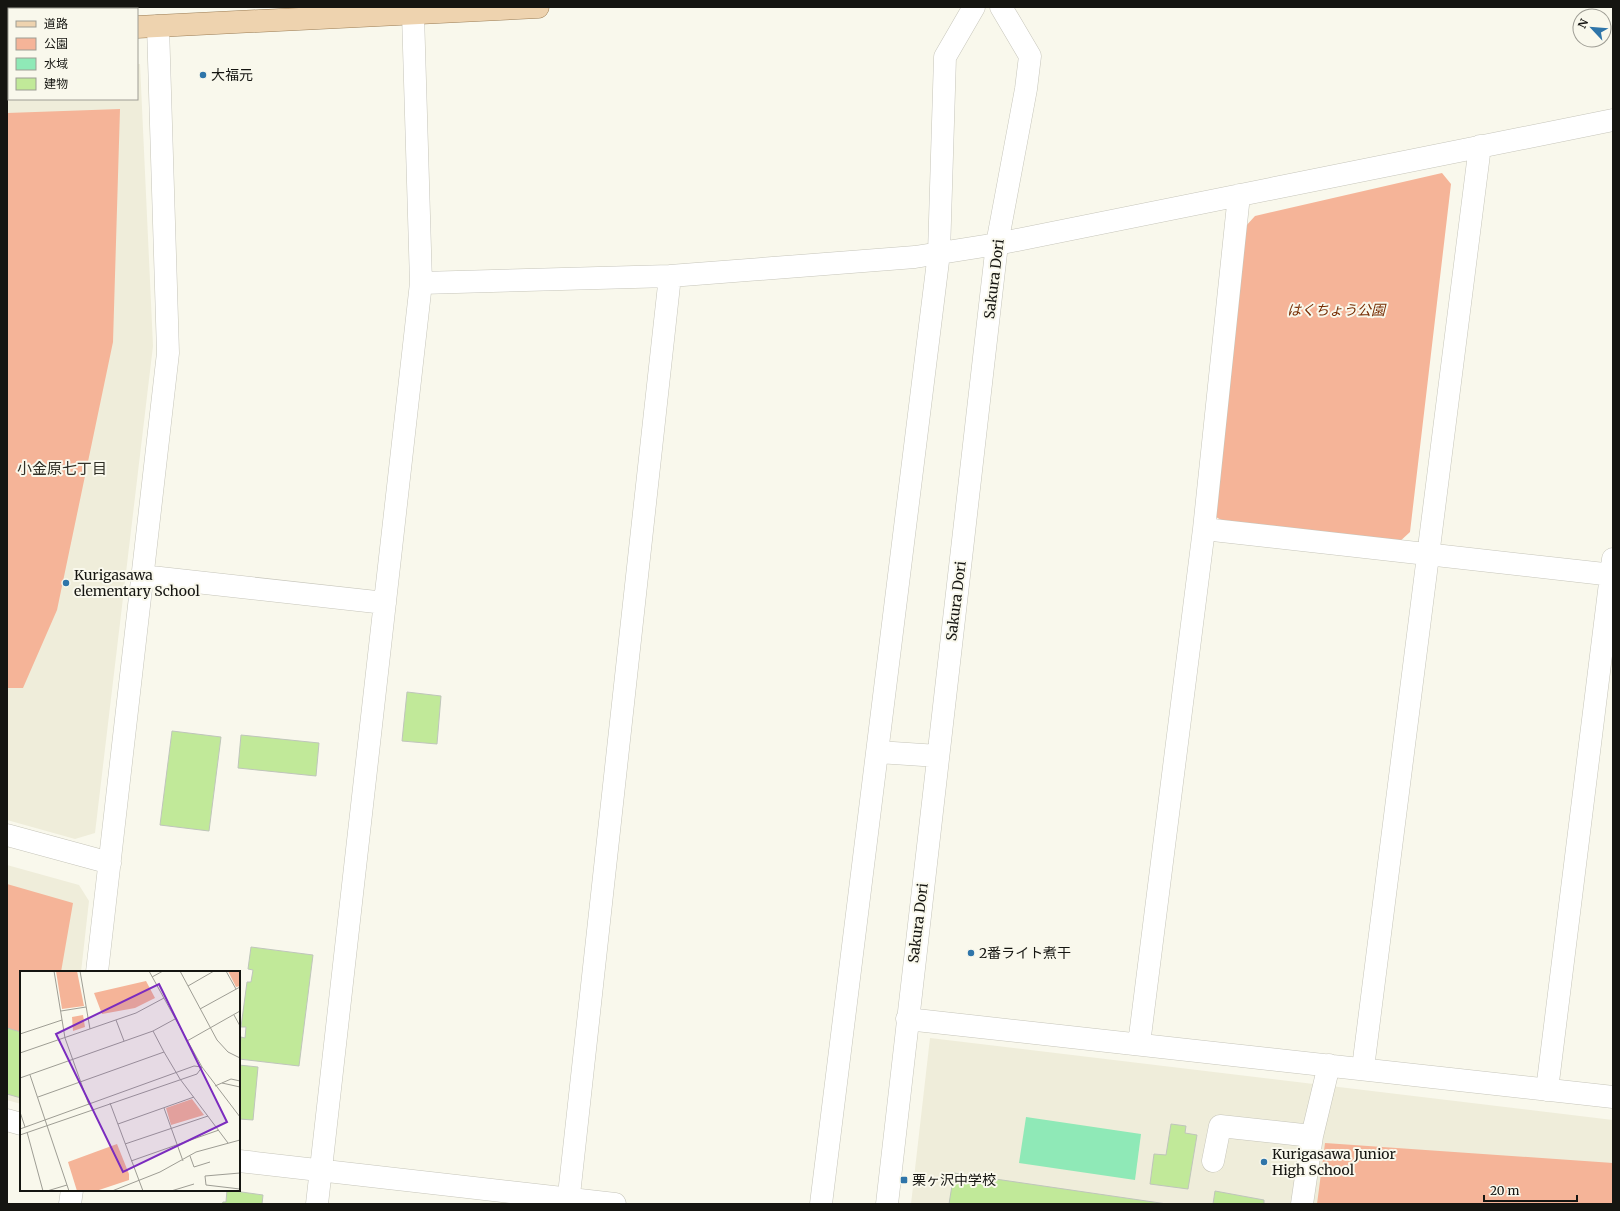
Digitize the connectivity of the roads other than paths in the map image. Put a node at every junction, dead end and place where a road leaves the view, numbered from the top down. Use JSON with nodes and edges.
{"nodes":[{"id":1,"x":538,"y":7,"type":"edge"},
{"id":2,"x":974,"y":7,"type":"edge"},
{"id":3,"x":1001,"y":7,"type":"edge"},
{"id":4,"x":413,"y":14,"type":"junction"},
{"id":5,"x":147,"y":26,"type":"edge"},
{"id":6,"x":1613,"y":120,"type":"edge"},
{"id":7,"x":1480,"y":146,"type":"junction"},
{"id":8,"x":1239,"y":195,"type":"junction"},
{"id":9,"x":997,"y":244,"type":"junction"},
{"id":10,"x":939,"y":253,"type":"junction"},
{"id":11,"x":670,"y":276,"type":"junction"},
{"id":12,"x":420,"y":283,"type":"junction"},
{"id":13,"x":1204,"y":530,"type":"junction"},
{"id":14,"x":1429,"y":555,"type":"junction"},
{"id":15,"x":1612,"y":570,"type":"edge"},
{"id":16,"x":142,"y":576,"type":"junction"},
{"id":17,"x":385,"y":604,"type":"junction"},
{"id":18,"x":878,"y":752,"type":"junction"},
{"id":19,"x":938,"y":756,"type":"junction"},
{"id":20,"x":7,"y":835,"type":"edge"},
{"id":21,"x":110,"y":863,"type":"junction"},
{"id":22,"x":97,"y":971,"type":"edge"},
{"id":23,"x":907,"y":1019,"type":"junction"},
{"id":24,"x":1139,"y":1044,"type":"junction"},
{"id":25,"x":1329,"y":1064,"type":"junction"},
{"id":26,"x":1363,"y":1068,"type":"junction"},
{"id":27,"x":1547,"y":1090,"type":"junction"},
{"id":28,"x":1613,"y":1097,"type":"edge"},
{"id":29,"x":7,"y":1120,"type":"edge"},
{"id":30,"x":20,"y":1124,"type":"edge"},
{"id":31,"x":1312,"y":1136,"type":"junction"},
{"id":32,"x":240,"y":1161,"type":"edge"},
{"id":33,"x":1212,"y":1161,"type":"dead end"},
{"id":34,"x":321,"y":1172,"type":"junction"},
{"id":35,"x":72,"y":1191,"type":"edge"},
{"id":36,"x":568,"y":1201,"type":"edge"},
{"id":37,"x":70,"y":1204,"type":"edge"},
{"id":38,"x":317,"y":1204,"type":"edge"},
{"id":39,"x":615,"y":1204,"type":"edge"},
{"id":40,"x":821,"y":1204,"type":"edge"},
{"id":41,"x":887,"y":1204,"type":"edge"},
{"id":42,"x":1302,"y":1204,"type":"edge"}],
"edges":[{"from":1,"to":4,"type":"main road"},
{"from":2,"to":10,"type":"street"},
{"from":3,"to":9,"type":"street","name":"Sakura Dori"},
{"from":4,"to":5,"type":"main road"},
{"from":4,"to":12,"type":"street"},
{"from":5,"to":16,"type":"street"},
{"from":6,"to":7,"type":"street"},
{"from":7,"to":8,"type":"street"},
{"from":7,"to":14,"type":"street"},
{"from":8,"to":9,"type":"street"},
{"from":8,"to":13,"type":"street"},
{"from":9,"to":10,"type":"street"},
{"from":9,"to":19,"type":"street","name":"Sakura Dori"},
{"from":10,"to":11,"type":"street"},
{"from":10,"to":18,"type":"street"},
{"from":11,"to":12,"type":"street"},
{"from":11,"to":36,"type":"street"},
{"from":12,"to":17,"type":"street"},
{"from":13,"to":14,"type":"street"},
{"from":13,"to":24,"type":"street"},
{"from":14,"to":15,"type":"street"},
{"from":14,"to":26,"type":"street"},
{"from":15,"to":27,"type":"street"},
{"from":16,"to":17,"type":"street"},
{"from":16,"to":21,"type":"street"},
{"from":17,"to":34,"type":"street"},
{"from":18,"to":19,"type":"street"},
{"from":18,"to":40,"type":"street"},
{"from":19,"to":23,"type":"street","name":"Sakura Dori"},
{"from":20,"to":21,"type":"street"},
{"from":21,"to":22,"type":"street"},
{"from":23,"to":24,"type":"street"},
{"from":23,"to":41,"type":"street","name":"Sakura Dori"},
{"from":24,"to":25,"type":"street"},
{"from":25,"to":26,"type":"street"},
{"from":25,"to":31,"type":"street"},
{"from":26,"to":27,"type":"street"},
{"from":27,"to":28,"type":"street"},
{"from":29,"to":30,"type":"street"},
{"from":31,"to":33,"type":"street"},
{"from":31,"to":42,"type":"street"},
{"from":32,"to":34,"type":"street"},
{"from":34,"to":36,"type":"street"},
{"from":34,"to":38,"type":"street"},
{"from":35,"to":37,"type":"street"},
{"from":36,"to":39,"type":"street"}]}
